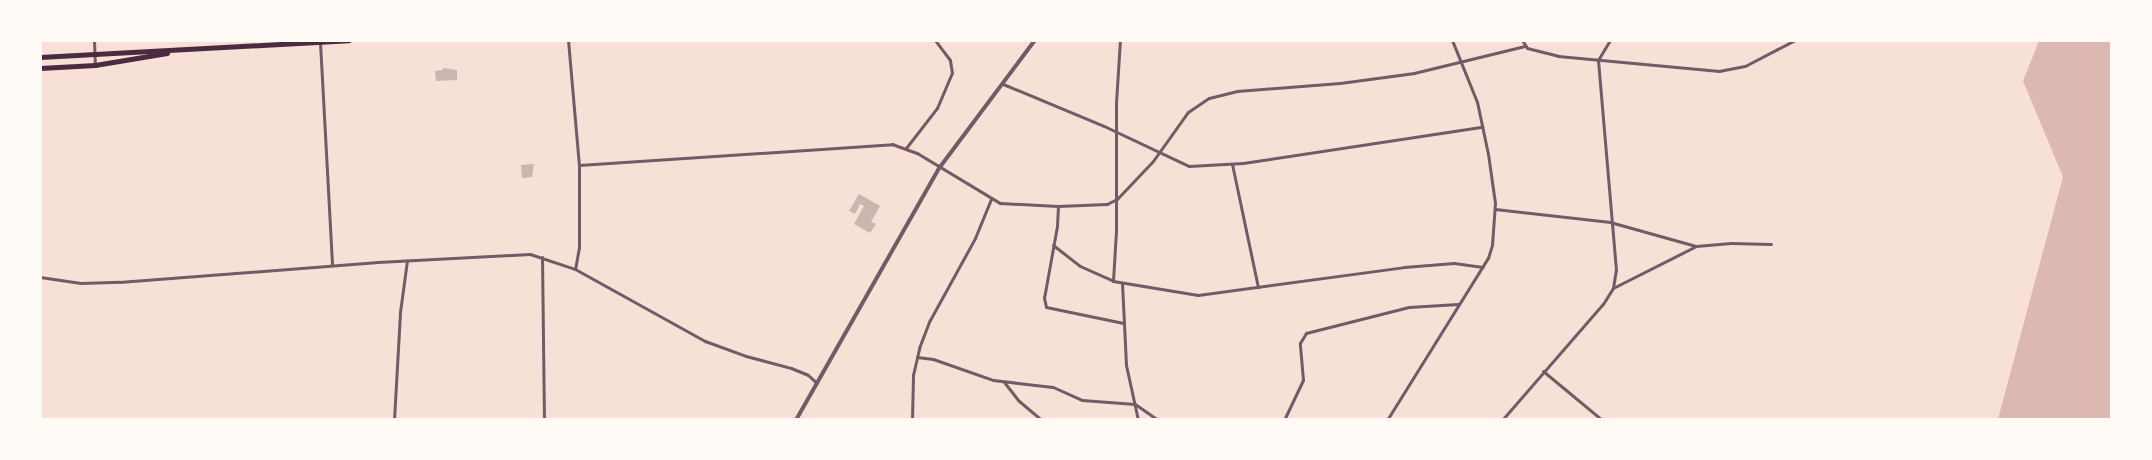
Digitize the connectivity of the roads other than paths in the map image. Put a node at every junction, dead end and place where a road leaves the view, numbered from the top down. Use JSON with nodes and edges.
{"nodes":[{"id":1,"x":94,"y":40,"type":"edge"},
{"id":2,"x":348,"y":40,"type":"edge"},
{"id":3,"x":568,"y":40,"type":"edge"},
{"id":4,"x":935,"y":40,"type":"edge"},
{"id":5,"x":1035,"y":40,"type":"edge"},
{"id":6,"x":1120,"y":40,"type":"edge"},
{"id":7,"x":1452,"y":40,"type":"edge"},
{"id":8,"x":1522,"y":40,"type":"edge"},
{"id":9,"x":1610,"y":40,"type":"edge"},
{"id":10,"x":1795,"y":40,"type":"edge"},
{"id":11,"x":320,"y":42,"type":"junction"},
{"id":12,"x":1525,"y":46,"type":"junction"},
{"id":13,"x":186,"y":50,"type":"junction"},
{"id":14,"x":94,"y":52,"type":"junction"},
{"id":15,"x":40,"y":57,"type":"edge"},
{"id":16,"x":1598,"y":60,"type":"junction"},
{"id":17,"x":1459,"y":62,"type":"junction"},
{"id":18,"x":95,"y":65,"type":"junction"},
{"id":19,"x":40,"y":68,"type":"edge"},
{"id":20,"x":1003,"y":84,"type":"junction"},
{"id":21,"x":1482,"y":127,"type":"junction"},
{"id":22,"x":1116,"y":131,"type":"junction"},
{"id":23,"x":906,"y":148,"type":"junction"},
{"id":24,"x":1161,"y":151,"type":"junction"},
{"id":25,"x":1232,"y":164,"type":"junction"},
{"id":26,"x":579,"y":165,"type":"junction"},
{"id":27,"x":940,"y":167,"type":"junction"},
{"id":28,"x":991,"y":199,"type":"junction"},
{"id":29,"x":1116,"y":199,"type":"junction"},
{"id":30,"x":1058,"y":206,"type":"junction"},
{"id":31,"x":1495,"y":208,"type":"junction"},
{"id":32,"x":1610,"y":222,"type":"junction"},
{"id":33,"x":1771,"y":244,"type":"dead end"},
{"id":34,"x":1053,"y":245,"type":"junction"},
{"id":35,"x":1696,"y":246,"type":"junction"},
{"id":36,"x":542,"y":257,"type":"junction"},
{"id":37,"x":406,"y":260,"type":"junction"},
{"id":38,"x":332,"y":266,"type":"junction"},
{"id":39,"x":1483,"y":267,"type":"junction"},
{"id":40,"x":575,"y":268,"type":"junction"},
{"id":41,"x":40,"y":277,"type":"edge"},
{"id":42,"x":1113,"y":281,"type":"junction"},
{"id":43,"x":1122,"y":283,"type":"junction"},
{"id":44,"x":1258,"y":287,"type":"junction"},
{"id":45,"x":1613,"y":288,"type":"junction"},
{"id":46,"x":1459,"y":304,"type":"junction"},
{"id":47,"x":1123,"y":323,"type":"junction"},
{"id":48,"x":916,"y":357,"type":"junction"},
{"id":49,"x":1543,"y":371,"type":"junction"},
{"id":50,"x":1004,"y":382,"type":"junction"},
{"id":51,"x":817,"y":383,"type":"junction"},
{"id":52,"x":1135,"y":404,"type":"junction"},
{"id":53,"x":1597,"y":415,"type":"junction"},
{"id":54,"x":394,"y":420,"type":"edge"},
{"id":55,"x":544,"y":420,"type":"edge"},
{"id":56,"x":796,"y":420,"type":"edge"},
{"id":57,"x":912,"y":420,"type":"edge"},
{"id":58,"x":1042,"y":420,"type":"edge"},
{"id":59,"x":1138,"y":420,"type":"edge"},
{"id":60,"x":1158,"y":420,"type":"edge"},
{"id":61,"x":1284,"y":420,"type":"edge"},
{"id":62,"x":1387,"y":420,"type":"edge"},
{"id":63,"x":1502,"y":420,"type":"edge"},
{"id":64,"x":1593,"y":420,"type":"edge"},
{"id":65,"x":1602,"y":420,"type":"edge"}],
"edges":[{"from":1,"to":14,"type":"street"},
{"from":2,"to":11,"type":"highway"},
{"from":3,"to":26,"type":"street"},
{"from":4,"to":23,"type":"street"},
{"from":5,"to":20,"type":"street"},
{"from":6,"to":22,"type":"street"},
{"from":7,"to":17,"type":"street"},
{"from":8,"to":12,"type":"street"},
{"from":9,"to":16,"type":"street"},
{"from":10,"to":16,"type":"street"},
{"from":11,"to":13,"type":"highway"},
{"from":11,"to":38,"type":"street"},
{"from":12,"to":16,"type":"street"},
{"from":12,"to":17,"type":"street"},
{"from":13,"to":14,"type":"highway"},
{"from":13,"to":18,"type":"highway"},
{"from":14,"to":15,"type":"highway"},
{"from":14,"to":18,"type":"street"},
{"from":16,"to":32,"type":"street"},
{"from":17,"to":21,"type":"street"},
{"from":17,"to":24,"type":"street"},
{"from":18,"to":19,"type":"highway"},
{"from":20,"to":22,"type":"street"},
{"from":20,"to":27,"type":"street"},
{"from":21,"to":25,"type":"street"},
{"from":21,"to":31,"type":"street"},
{"from":22,"to":24,"type":"street"},
{"from":22,"to":29,"type":"street"},
{"from":23,"to":26,"type":"street"},
{"from":23,"to":27,"type":"street"},
{"from":24,"to":25,"type":"street"},
{"from":24,"to":29,"type":"street"},
{"from":25,"to":44,"type":"street"},
{"from":26,"to":40,"type":"street"},
{"from":27,"to":28,"type":"street"},
{"from":27,"to":51,"type":"street"},
{"from":28,"to":30,"type":"street"},
{"from":28,"to":48,"type":"street"},
{"from":29,"to":30,"type":"street"},
{"from":29,"to":42,"type":"street"},
{"from":30,"to":34,"type":"street"},
{"from":31,"to":32,"type":"street"},
{"from":31,"to":39,"type":"street"},
{"from":32,"to":35,"type":"street"},
{"from":32,"to":45,"type":"street"},
{"from":33,"to":35,"type":"street"},
{"from":34,"to":42,"type":"street"},
{"from":34,"to":47,"type":"street"},
{"from":35,"to":45,"type":"street"},
{"from":36,"to":37,"type":"street"},
{"from":36,"to":40,"type":"street"},
{"from":36,"to":55,"type":"street"},
{"from":37,"to":38,"type":"street"},
{"from":37,"to":54,"type":"street"},
{"from":38,"to":41,"type":"street"},
{"from":39,"to":44,"type":"street"},
{"from":39,"to":46,"type":"street"},
{"from":40,"to":51,"type":"street"},
{"from":42,"to":43,"type":"street"},
{"from":43,"to":44,"type":"street"},
{"from":43,"to":47,"type":"street"},
{"from":45,"to":49,"type":"street"},
{"from":46,"to":61,"type":"street"},
{"from":46,"to":62,"type":"street"},
{"from":47,"to":52,"type":"street"},
{"from":48,"to":50,"type":"street"},
{"from":48,"to":57,"type":"street"},
{"from":49,"to":53,"type":"street"},
{"from":49,"to":63,"type":"street"},
{"from":50,"to":52,"type":"street"},
{"from":50,"to":58,"type":"street"},
{"from":51,"to":56,"type":"street"},
{"from":52,"to":59,"type":"street"},
{"from":52,"to":60,"type":"street"},
{"from":53,"to":64,"type":"street"},
{"from":53,"to":65,"type":"street"}]}
